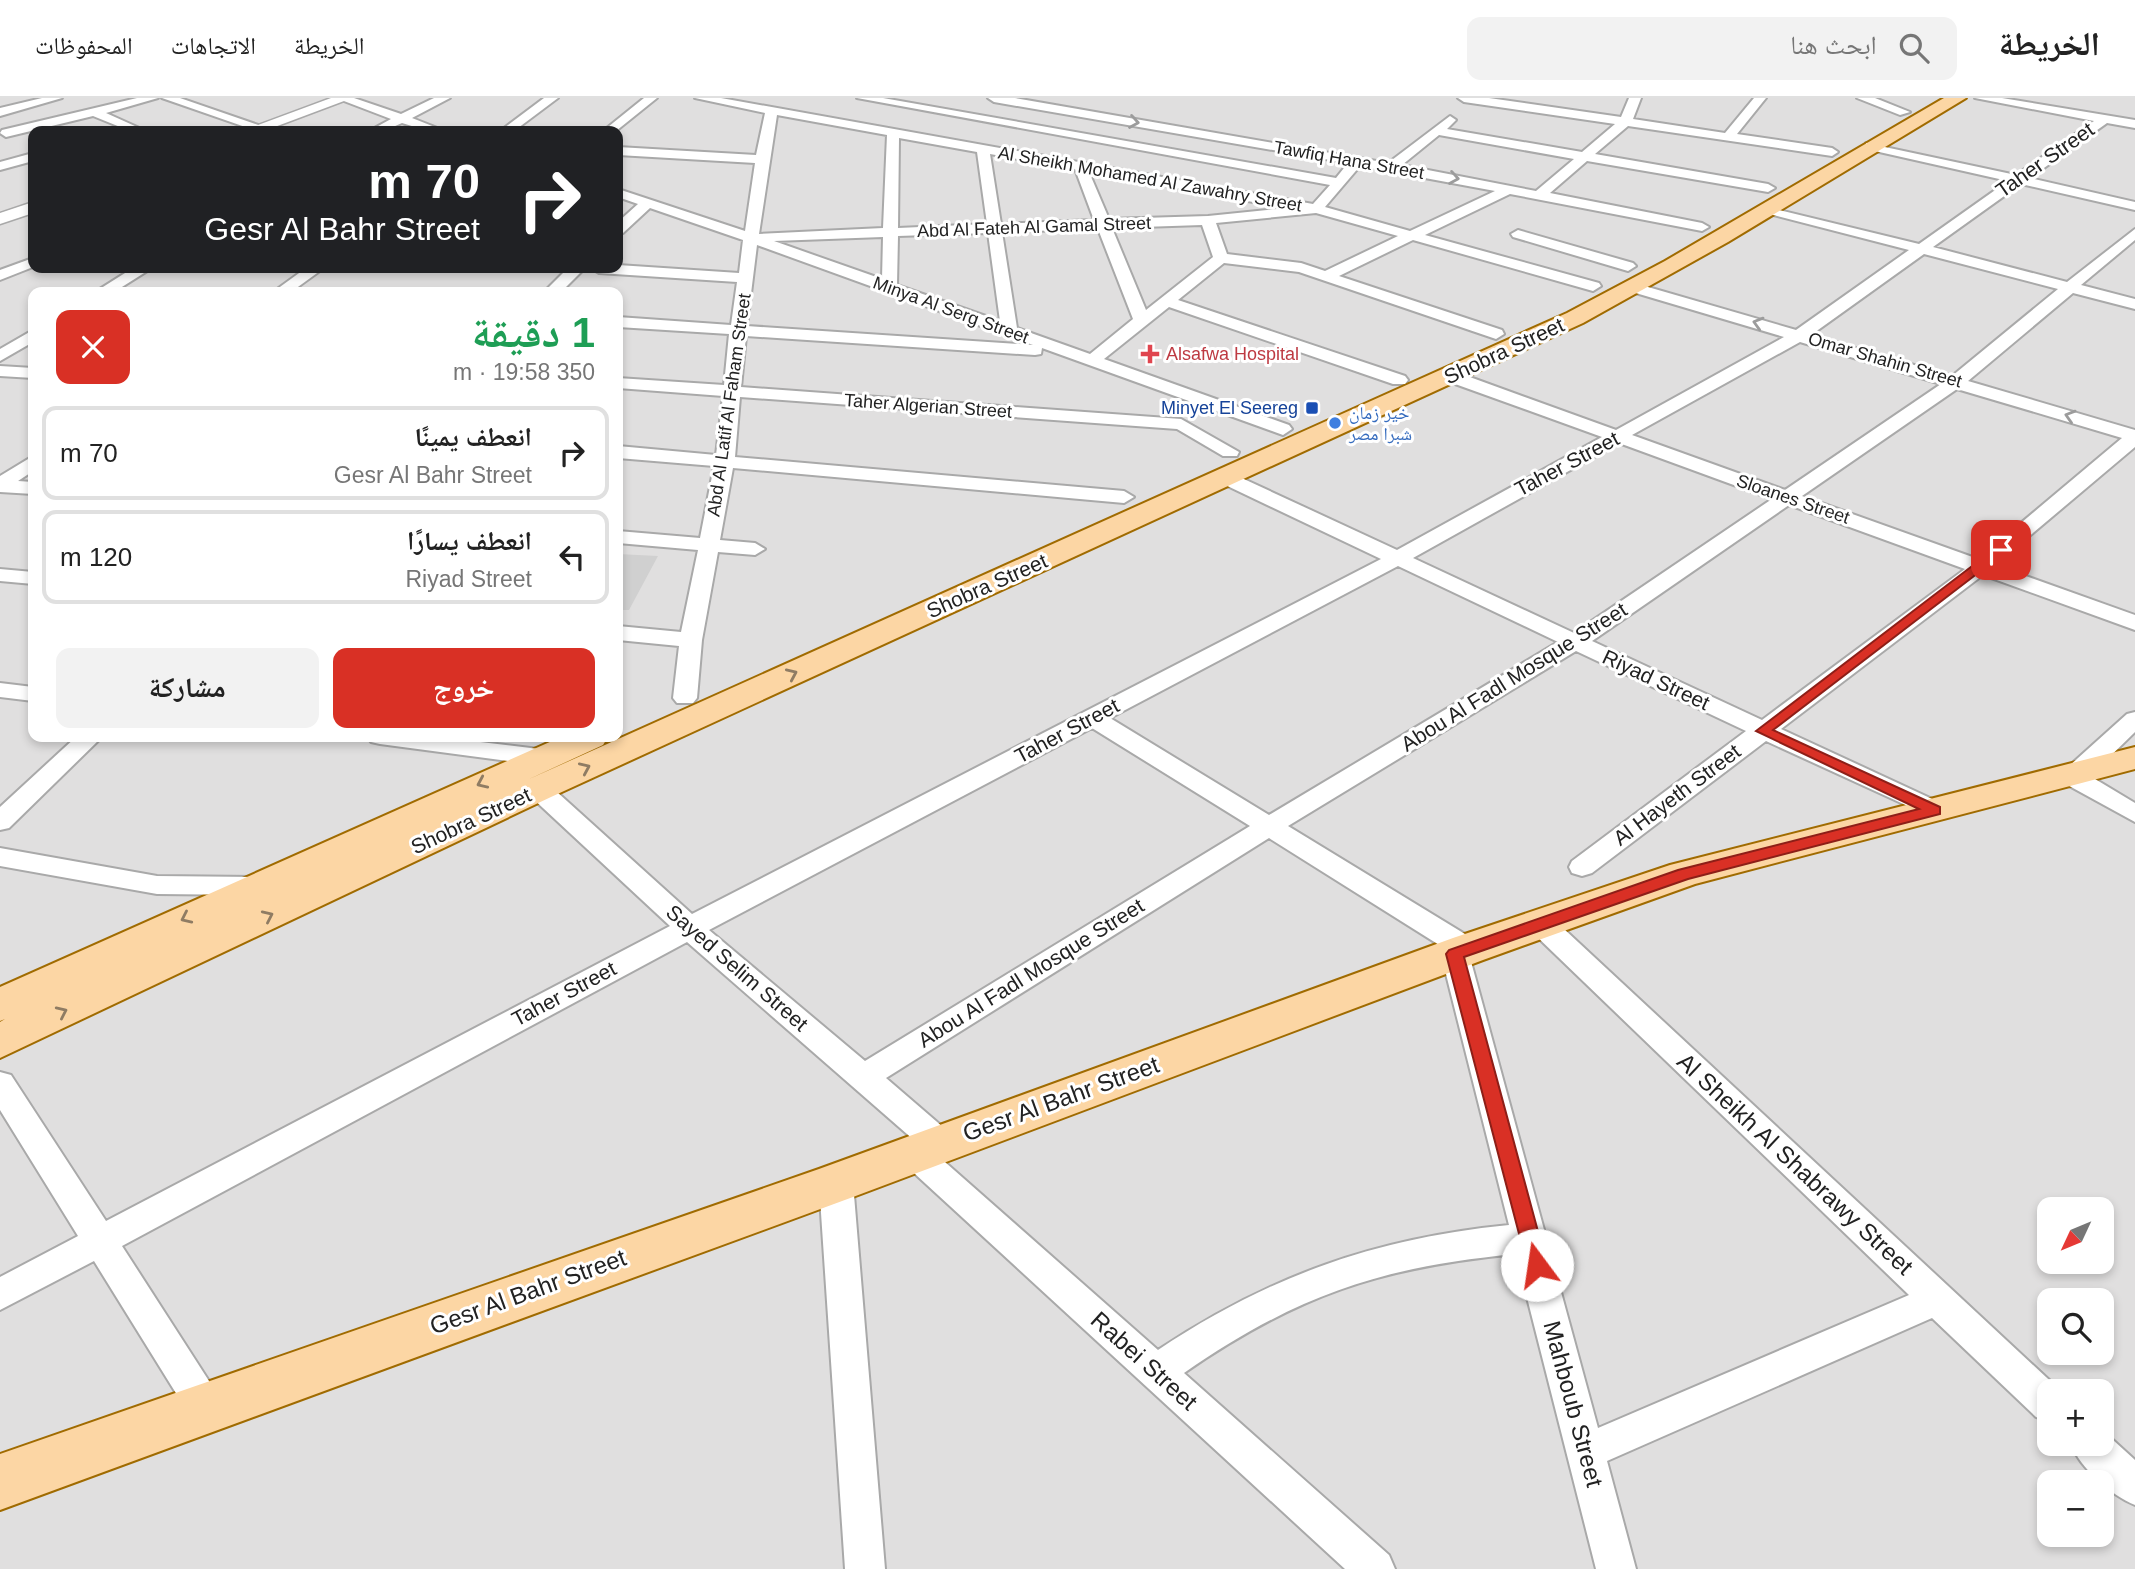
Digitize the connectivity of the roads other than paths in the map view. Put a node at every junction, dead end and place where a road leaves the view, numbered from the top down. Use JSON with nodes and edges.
{"nodes":[{"id":1,"x":56,"y":98,"type":"edge"},
{"id":2,"x":152,"y":98,"type":"edge"},
{"id":3,"x":168,"y":98,"type":"edge"},
{"id":4,"x":343,"y":98,"type":"edge"},
{"id":5,"x":444,"y":98,"type":"edge"},
{"id":6,"x":552,"y":98,"type":"edge"},
{"id":7,"x":651,"y":98,"type":"edge"},
{"id":8,"x":701,"y":98,"type":"edge"},
{"id":9,"x":870,"y":98,"type":"edge"},
{"id":10,"x":994,"y":98,"type":"edge"},
{"id":11,"x":1635,"y":98,"type":"edge"},
{"id":12,"x":1760,"y":98,"type":"edge"},
{"id":13,"x":1863,"y":98,"type":"edge"},
{"id":14,"x":1930,"y":98,"type":"edge"},
{"id":15,"x":1957,"y":98,"type":"edge"},
{"id":16,"x":1981,"y":98,"type":"edge"},
{"id":17,"x":2076,"y":98,"type":"edge"},
{"id":18,"x":1471,"y":99,"type":"edge"},
{"id":19,"x":1522,"y":102,"type":"edge"},
{"id":20,"x":90,"y":104,"type":"edge"},
{"id":21,"x":772,"y":111,"type":"junction"},
{"id":22,"x":0,"y":112,"type":"edge"},
{"id":23,"x":1904,"y":112,"type":"junction"},
{"id":24,"x":2069,"y":113,"type":"junction"},
{"id":25,"x":402,"y":118,"type":"junction"},
{"id":26,"x":1107,"y":118,"type":"junction"},
{"id":27,"x":2104,"y":119,"type":"junction"},
{"id":28,"x":823,"y":120,"type":"junction"},
{"id":29,"x":1626,"y":121,"type":"junction"},
{"id":30,"x":2135,"y":124,"type":"edge"},
{"id":31,"x":131,"y":126,"type":"edge"},
{"id":32,"x":245,"y":126,"type":"edge"},
{"id":33,"x":267,"y":126,"type":"edge"},
{"id":34,"x":385,"y":126,"type":"edge"},
{"id":35,"x":425,"y":126,"type":"edge"},
{"id":36,"x":513,"y":126,"type":"edge"},
{"id":37,"x":615,"y":126,"type":"edge"},
{"id":38,"x":1437,"y":131,"type":"junction"},
{"id":39,"x":3,"y":132,"type":"edge"},
{"id":40,"x":893,"y":133,"type":"junction"},
{"id":41,"x":1076,"y":135,"type":"junction"},
{"id":42,"x":1729,"y":136,"type":"junction"},
{"id":43,"x":28,"y":140,"type":"edge"},
{"id":44,"x":1871,"y":146,"type":"junction"},
{"id":45,"x":983,"y":149,"type":"junction"},
{"id":46,"x":623,"y":151,"type":"edge"},
{"id":47,"x":1832,"y":152,"type":"junction"},
{"id":48,"x":1585,"y":157,"type":"junction"},
{"id":49,"x":28,"y":158,"type":"edge"},
{"id":50,"x":1033,"y":158,"type":"junction"},
{"id":51,"x":762,"y":159,"type":"junction"},
{"id":52,"x":1357,"y":161,"type":"junction"},
{"id":53,"x":0,"y":166,"type":"edge"},
{"id":54,"x":1080,"y":166,"type":"junction"},
{"id":55,"x":1391,"y":167,"type":"junction"},
{"id":56,"x":2016,"y":179,"type":"junction"},
{"id":57,"x":1338,"y":182,"type":"junction"},
{"id":58,"x":1510,"y":188,"type":"junction"},
{"id":59,"x":1541,"y":194,"type":"junction"},
{"id":60,"x":623,"y":195,"type":"edge"},
{"id":61,"x":1768,"y":199,"type":"junction"},
{"id":62,"x":647,"y":203,"type":"junction"},
{"id":63,"x":2135,"y":206,"type":"edge"},
{"id":64,"x":1316,"y":209,"type":"junction"},
{"id":65,"x":28,"y":211,"type":"edge"},
{"id":66,"x":0,"y":218,"type":"edge"},
{"id":67,"x":1208,"y":220,"type":"junction"},
{"id":68,"x":1102,"y":224,"type":"junction"},
{"id":69,"x":623,"y":225,"type":"edge"},
{"id":70,"x":995,"y":228,"type":"junction"},
{"id":71,"x":890,"y":232,"type":"junction"},
{"id":72,"x":2135,"y":233,"type":"edge"},
{"id":73,"x":1518,"y":234,"type":"dead end"},
{"id":74,"x":1411,"y":236,"type":"junction"},
{"id":75,"x":752,"y":238,"type":"junction"},
{"id":76,"x":1682,"y":250,"type":"junction"},
{"id":77,"x":1923,"y":250,"type":"junction"},
{"id":78,"x":1221,"y":258,"type":"junction"},
{"id":79,"x":28,"y":264,"type":"edge"},
{"id":80,"x":623,"y":270,"type":"edge"},
{"id":81,"x":1633,"y":272,"type":"junction"},
{"id":82,"x":135,"y":273,"type":"edge"},
{"id":83,"x":309,"y":273,"type":"edge"},
{"id":84,"x":572,"y":273,"type":"edge"},
{"id":85,"x":0,"y":275,"type":"edge"},
{"id":86,"x":1326,"y":276,"type":"junction"},
{"id":87,"x":746,"y":278,"type":"junction"},
{"id":88,"x":1594,"y":286,"type":"junction"},
{"id":89,"x":112,"y":287,"type":"edge"},
{"id":90,"x":288,"y":287,"type":"edge"},
{"id":91,"x":557,"y":287,"type":"edge"},
{"id":92,"x":2070,"y":288,"type":"junction"},
{"id":93,"x":889,"y":289,"type":"junction"},
{"id":94,"x":1166,"y":301,"type":"junction"},
{"id":95,"x":2135,"y":304,"type":"edge"},
{"id":96,"x":1142,"y":321,"type":"junction"},
{"id":97,"x":623,"y":322,"type":"edge"},
{"id":98,"x":1009,"y":331,"type":"junction"},
{"id":99,"x":737,"y":332,"type":"junction"},
{"id":100,"x":1496,"y":334,"type":"junction"},
{"id":101,"x":1800,"y":335,"type":"junction"},
{"id":102,"x":28,"y":338,"type":"edge"},
{"id":103,"x":1069,"y":352,"type":"junction"},
{"id":104,"x":0,"y":356,"type":"edge"},
{"id":105,"x":1091,"y":361,"type":"junction"},
{"id":106,"x":0,"y":371,"type":"edge"},
{"id":107,"x":28,"y":373,"type":"edge"},
{"id":108,"x":1450,"y":376,"type":"junction"},
{"id":109,"x":1399,"y":380,"type":"junction"},
{"id":110,"x":1956,"y":381,"type":"junction"},
{"id":111,"x":623,"y":383,"type":"edge"},
{"id":112,"x":730,"y":392,"type":"junction"},
{"id":113,"x":1210,"y":403,"type":"junction"},
{"id":114,"x":1185,"y":425,"type":"junction"},
{"id":115,"x":1283,"y":429,"type":"junction"},
{"id":116,"x":2135,"y":436,"type":"edge"},
{"id":117,"x":1617,"y":437,"type":"junction"},
{"id":118,"x":623,"y":452,"type":"edge"},
{"id":119,"x":725,"y":460,"type":"junction"},
{"id":120,"x":28,"y":465,"type":"edge"},
{"id":121,"x":1228,"y":465,"type":"junction"},
{"id":122,"x":0,"y":485,"type":"edge"},
{"id":123,"x":28,"y":488,"type":"edge"},
{"id":124,"x":1124,"y":497,"type":"junction"},
{"id":125,"x":1790,"y":498,"type":"junction"},
{"id":126,"x":623,"y":537,"type":"edge"},
{"id":127,"x":709,"y":545,"type":"junction"},
{"id":128,"x":755,"y":549,"type":"dead end"},
{"id":129,"x":1396,"y":559,"type":"junction"},
{"id":130,"x":1982,"y":566,"type":"junction"},
{"id":131,"x":0,"y":575,"type":"edge"},
{"id":132,"x":28,"y":578,"type":"edge"},
{"id":133,"x":2135,"y":623,"type":"edge"},
{"id":134,"x":623,"y":633,"type":"edge"},
{"id":135,"x":691,"y":640,"type":"junction"},
{"id":136,"x":1575,"y":642,"type":"junction"},
{"id":137,"x":0,"y":690,"type":"edge"},
{"id":138,"x":28,"y":693,"type":"edge"},
{"id":139,"x":685,"y":698,"type":"junction"},
{"id":140,"x":1093,"y":718,"type":"junction"},
{"id":141,"x":2135,"y":719,"type":"edge"},
{"id":142,"x":623,"y":723,"type":"edge"},
{"id":143,"x":1763,"y":731,"type":"junction"},
{"id":144,"x":623,"y":735,"type":"edge"},
{"id":145,"x":85,"y":742,"type":"edge"},
{"id":146,"x":402,"y":742,"type":"edge"},
{"id":147,"x":583,"y":742,"type":"edge"},
{"id":148,"x":608,"y":742,"type":"edge"},
{"id":149,"x":2135,"y":758,"type":"edge"},
{"id":150,"x":539,"y":773,"type":"junction"},
{"id":151,"x":2074,"y":775,"type":"junction"},
{"id":152,"x":1934,"y":810,"type":"junction"},
{"id":153,"x":2135,"y":814,"type":"edge"},
{"id":154,"x":0,"y":822,"type":"edge"},
{"id":155,"x":1269,"y":826,"type":"junction"},
{"id":156,"x":0,"y":857,"type":"edge"},
{"id":157,"x":1582,"y":867,"type":"dead end"},
{"id":158,"x":255,"y":886,"type":"junction"},
{"id":159,"x":1540,"y":923,"type":"junction"},
{"id":160,"x":689,"y":928,"type":"junction"},
{"id":161,"x":1461,"y":951,"type":"junction"},
{"id":162,"x":0,"y":1005,"type":"edge"},
{"id":163,"x":0,"y":1041,"type":"edge"},
{"id":164,"x":863,"y":1077,"type":"junction"},
{"id":165,"x":0,"y":1084,"type":"edge"},
{"id":166,"x":927,"y":1148,"type":"junction"},
{"id":167,"x":836,"y":1183,"type":"junction"},
{"id":168,"x":1530,"y":1238,"type":"junction"},
{"id":169,"x":99,"y":1240,"type":"junction"},
{"id":170,"x":0,"y":1294,"type":"edge"},
{"id":171,"x":1937,"y":1299,"type":"junction"},
{"id":172,"x":1156,"y":1372,"type":"junction"},
{"id":173,"x":2037,"y":1394,"type":"edge"},
{"id":174,"x":205,"y":1407,"type":"junction"},
{"id":175,"x":1585,"y":1452,"type":"junction"},
{"id":176,"x":2103,"y":1456,"type":"edge"},
{"id":177,"x":0,"y":1482,"type":"edge"},
{"id":178,"x":2135,"y":1486,"type":"edge"},
{"id":179,"x":865,"y":1569,"type":"edge"},
{"id":180,"x":1375,"y":1569,"type":"edge"},
{"id":181,"x":1616,"y":1569,"type":"edge"}],
"edges":[{"from":1,"to":22,"type":"street"},
{"from":2,"to":20,"type":"street"},
{"from":3,"to":32,"type":"street"},
{"from":4,"to":25,"type":"street"},
{"from":4,"to":33,"type":"street"},
{"from":5,"to":25,"type":"street"},
{"from":6,"to":36,"type":"street"},
{"from":7,"to":37,"type":"street"},
{"from":8,"to":21,"type":"street","name":"Al Sheikh Mohamed Al Zawahry Street"},
{"from":9,"to":28,"type":"street"},
{"from":9,"to":41,"type":"street"},
{"from":10,"to":26,"type":"street","name":"Tawfiq Hana Street"},
{"from":11,"to":29,"type":"street"},
{"from":12,"to":42,"type":"street"},
{"from":13,"to":23,"type":"street"},
{"from":14,"to":23,"type":"main road","name":"Shobra Street"},
{"from":15,"to":44,"type":"main road","name":"Shobra Street"},
{"from":16,"to":24,"type":"street"},
{"from":17,"to":24,"type":"street"},
{"from":18,"to":19,"type":"street"},
{"from":18,"to":38,"type":"street"},
{"from":19,"to":29,"type":"street"},
{"from":20,"to":31,"type":"street"},
{"from":20,"to":39,"type":"street"},
{"from":21,"to":28,"type":"street","name":"Al Sheikh Mohamed Al Zawahry Street"},
{"from":21,"to":51,"type":"street","name":"Abd Al Latif Al Faham Street"},
{"from":23,"to":47,"type":"main road","name":"Shobra Street"},
{"from":24,"to":27,"type":"street"},
{"from":25,"to":34,"type":"street"},
{"from":25,"to":35,"type":"street"},
{"from":26,"to":41,"type":"street"},
{"from":26,"to":52,"type":"street","name":"Tawfiq Hana Street","one_way":true},
{"from":27,"to":30,"type":"street"},
{"from":27,"to":56,"type":"street","name":"Taher Street"},
{"from":28,"to":40,"type":"street","name":"Al Sheikh Mohamed Al Zawahry Street"},
{"from":29,"to":42,"type":"street"},
{"from":29,"to":48,"type":"street"},
{"from":38,"to":48,"type":"street"},
{"from":38,"to":55,"type":"street"},
{"from":39,"to":43,"type":"street"},
{"from":40,"to":45,"type":"street","name":"Al Sheikh Mohamed Al Zawahry Street"},
{"from":40,"to":71,"type":"street"},
{"from":41,"to":50,"type":"street"},
{"from":41,"to":57,"type":"street"},
{"from":42,"to":47,"type":"street"},
{"from":44,"to":56,"type":"street"},
{"from":44,"to":61,"type":"main road","name":"Shobra Street"},
{"from":45,"to":50,"type":"street","name":"Al Sheikh Mohamed Al Zawahry Street"},
{"from":45,"to":70,"type":"street"},
{"from":46,"to":51,"type":"street"},
{"from":47,"to":61,"type":"main road","name":"Shobra Street"},
{"from":48,"to":59,"type":"street"},
{"from":48,"to":61,"type":"street"},
{"from":49,"to":53,"type":"street"},
{"from":50,"to":54,"type":"street","name":"Al Sheikh Mohamed Al Zawahry Street"},
{"from":51,"to":75,"type":"street","name":"Abd Al Latif Al Faham Street"},
{"from":52,"to":55,"type":"street","name":"Tawfiq Hana Street"},
{"from":52,"to":57,"type":"street"},
{"from":54,"to":64,"type":"street","name":"Al Sheikh Mohamed Al Zawahry Street"},
{"from":54,"to":68,"type":"street"},
{"from":55,"to":58,"type":"street","name":"Tawfiq Hana Street","one_way":true},
{"from":56,"to":63,"type":"street"},
{"from":56,"to":77,"type":"street","name":"Taher Street"},
{"from":57,"to":64,"type":"street"},
{"from":58,"to":59,"type":"street","name":"Tawfiq Hana Street"},
{"from":58,"to":74,"type":"street"},
{"from":59,"to":76,"type":"street","name":"Tawfiq Hana Street"},
{"from":60,"to":62,"type":"street","name":"Minya Al Serg Street"},
{"from":61,"to":76,"type":"main road","name":"Shobra Street"},
{"from":61,"to":77,"type":"street"},
{"from":62,"to":69,"type":"street"},
{"from":62,"to":75,"type":"street","name":"Minya Al Serg Street"},
{"from":64,"to":67,"type":"street","name":"Abd Al Fateh Al Gamal Street"},
{"from":64,"to":74,"type":"street","name":"Al Sheikh Mohamed Al Zawahry Street"},
{"from":65,"to":66,"type":"street"},
{"from":67,"to":68,"type":"street","name":"Abd Al Fateh Al Gamal Street"},
{"from":67,"to":78,"type":"street"},
{"from":68,"to":70,"type":"street","name":"Abd Al Fateh Al Gamal Street"},
{"from":68,"to":96,"type":"street"},
{"from":70,"to":71,"type":"street","name":"Abd Al Fateh Al Gamal Street"},
{"from":70,"to":98,"type":"street"},
{"from":71,"to":75,"type":"street","name":"Abd Al Fateh Al Gamal Street"},
{"from":71,"to":93,"type":"street"},
{"from":72,"to":92,"type":"street","name":"Abou Al Fadl Mosque Street"},
{"from":73,"to":81,"type":"street","name":"Omar Shahin Street"},
{"from":74,"to":86,"type":"street"},
{"from":74,"to":88,"type":"street","name":"Al Sheikh Mohamed Al Zawahry Street"},
{"from":75,"to":87,"type":"street","name":"Abd Al Latif Al Faham Street"},
{"from":75,"to":93,"type":"street","name":"Minya Al Serg Street"},
{"from":76,"to":81,"type":"main road","name":"Shobra Street"},
{"from":77,"to":92,"type":"street"},
{"from":77,"to":101,"type":"street","name":"Taher Street"},
{"from":78,"to":86,"type":"street"},
{"from":78,"to":94,"type":"street"},
{"from":79,"to":85,"type":"street"},
{"from":80,"to":87,"type":"street"},
{"from":81,"to":88,"type":"main road","name":"Shobra Street"},
{"from":101,"to":81,"type":"street","name":"Omar Shahin Street","one_way":true},
{"from":81,"to":108,"type":"main road","name":"Shobra Street"},
{"from":82,"to":89,"type":"street"},
{"from":83,"to":90,"type":"street"},
{"from":84,"to":91,"type":"street"},
{"from":86,"to":100,"type":"street"},
{"from":87,"to":99,"type":"street","name":"Abd Al Latif Al Faham Street"},
{"from":88,"to":100,"type":"main road","name":"Shobra Street"},
{"from":92,"to":95,"type":"street"},
{"from":92,"to":110,"type":"street","name":"Abou Al Fadl Mosque Street"},
{"from":93,"to":98,"type":"street","name":"Minya Al Serg Street"},
{"from":94,"to":96,"type":"street"},
{"from":94,"to":109,"type":"street"},
{"from":96,"to":105,"type":"street"},
{"from":97,"to":99,"type":"street"},
{"from":98,"to":103,"type":"street","name":"Minya Al Serg Street"},
{"from":99,"to":103,"type":"street"},
{"from":99,"to":112,"type":"street","name":"Abd Al Latif Al Faham Street"},
{"from":100,"to":109,"type":"main road","name":"Shobra Street"},
{"from":101,"to":110,"type":"street","name":"Omar Shahin Street"},
{"from":101,"to":117,"type":"street","name":"Taher Street"},
{"from":102,"to":104,"type":"street"},
{"from":103,"to":105,"type":"street","name":"Minya Al Serg Street"},
{"from":105,"to":113,"type":"street","name":"Minya Al Serg Street"},
{"from":106,"to":107,"type":"street"},
{"from":108,"to":117,"type":"street","name":"Sloanes Street"},
{"from":108,"to":121,"type":"main road","name":"Shobra Street"},
{"from":109,"to":115,"type":"main road","name":"Shobra Street"},
{"from":116,"to":110,"type":"street","name":"Omar Shahin Street","one_way":true},
{"from":110,"to":125,"type":"street","name":"Abou Al Fadl Mosque Street"},
{"from":111,"to":112,"type":"street","name":"Taher Algerian Street"},
{"from":112,"to":114,"type":"street","name":"Taher Algerian Street"},
{"from":112,"to":119,"type":"street","name":"Abd Al Latif Al Faham Street"},
{"from":113,"to":114,"type":"street"},
{"from":113,"to":115,"type":"street","name":"Minya Al Serg Street"},
{"from":114,"to":121,"type":"street","name":"Taher Algerian Street"},
{"from":115,"to":121,"type":"main road","name":"Shobra Street"},
{"from":116,"to":130,"type":"street","name":"Al Hayeth Street"},
{"from":117,"to":125,"type":"street","name":"Sloanes Street"},
{"from":117,"to":129,"type":"street","name":"Taher Street"},
{"from":118,"to":119,"type":"street"},
{"from":119,"to":124,"type":"street"},
{"from":119,"to":127,"type":"street","name":"Abd Al Latif Al Faham Street"},
{"from":120,"to":122,"type":"street"},
{"from":121,"to":124,"type":"main road","name":"Shobra Street"},
{"from":121,"to":129,"type":"street","name":"Riyad Street"},
{"from":144,"to":121,"type":"main road","name":"Shobra Street","one_way":true},
{"from":122,"to":123,"type":"street"},
{"from":124,"to":139,"type":"main road","name":"Shobra Street"},
{"from":125,"to":130,"type":"street","name":"Sloanes Street"},
{"from":125,"to":136,"type":"street","name":"Abou Al Fadl Mosque Street"},
{"from":126,"to":127,"type":"street"},
{"from":127,"to":128,"type":"street"},
{"from":127,"to":135,"type":"street","name":"Abd Al Latif Al Faham Street"},
{"from":129,"to":136,"type":"street","name":"Riyad Street"},
{"from":129,"to":140,"type":"street","name":"Taher Street"},
{"from":130,"to":133,"type":"street","name":"Sloanes Street"},
{"from":130,"to":143,"type":"street","name":"Al Hayeth Street"},
{"from":131,"to":132,"type":"street"},
{"from":134,"to":135,"type":"street"},
{"from":135,"to":139,"type":"street","name":"Abd Al Latif Al Faham Street"},
{"from":136,"to":143,"type":"street","name":"Riyad Street"},
{"from":136,"to":155,"type":"street","name":"Abou Al Fadl Mosque Street"},
{"from":137,"to":138,"type":"street"},
{"from":139,"to":142,"type":"main road","name":"Shobra Street"},
{"from":140,"to":155,"type":"street"},
{"from":140,"to":160,"type":"street","name":"Taher Street"},
{"from":141,"to":151,"type":"street"},
{"from":143,"to":152,"type":"street","name":"Riyad Street"},
{"from":143,"to":157,"type":"street","name":"Al Hayeth Street"},
{"from":145,"to":154,"type":"street"},
{"from":146,"to":150,"type":"street"},
{"from":147,"to":150,"type":"main road","name":"Shobra Street"},
{"from":150,"to":148,"type":"main road","name":"Shobra Street","one_way":true},
{"from":149,"to":151,"type":"main road","name":"Gesr Al Bahr Street"},
{"from":150,"to":158,"type":"main road","name":"Shobra Street","one_way":true},
{"from":150,"to":160,"type":"street","name":"Sayed Selim Street"},
{"from":163,"to":150,"type":"main road","name":"Shobra Street","one_way":true},
{"from":151,"to":152,"type":"main road","name":"Gesr Al Bahr Street"},
{"from":151,"to":153,"type":"street"},
{"from":152,"to":159,"type":"main road","name":"Gesr Al Bahr Street"},
{"from":155,"to":161,"type":"street"},
{"from":155,"to":164,"type":"street","name":"Abou Al Fadl Mosque Street"},
{"from":156,"to":158,"type":"street"},
{"from":158,"to":162,"type":"main road","name":"Shobra Street","one_way":true},
{"from":159,"to":161,"type":"main road","name":"Gesr Al Bahr Street"},
{"from":159,"to":171,"type":"street","name":"Al Sheikh Al Shabrawy Street"},
{"from":160,"to":164,"type":"street","name":"Sayed Selim Street"},
{"from":160,"to":169,"type":"street","name":"Taher Street"},
{"from":161,"to":166,"type":"main road","name":"Gesr Al Bahr Street"},
{"from":161,"to":168,"type":"street","name":"Mahboub Street"},
{"from":164,"to":166,"type":"street","name":"Sayed Selim Street"},
{"from":165,"to":169,"type":"street"},
{"from":166,"to":167,"type":"main road","name":"Gesr Al Bahr Street"},
{"from":166,"to":172,"type":"street","name":"Rabei Street"},
{"from":167,"to":174,"type":"main road","name":"Gesr Al Bahr Street"},
{"from":167,"to":179,"type":"street"},
{"from":168,"to":172,"type":"street"},
{"from":168,"to":175,"type":"street","name":"Mahboub Street"},
{"from":169,"to":170,"type":"street","name":"Taher Street"},
{"from":169,"to":174,"type":"street"},
{"from":171,"to":173,"type":"street","name":"Al Sheikh Al Shabrawy Street"},
{"from":171,"to":175,"type":"street"},
{"from":172,"to":180,"type":"street","name":"Rabei Street"},
{"from":174,"to":177,"type":"main road","name":"Gesr Al Bahr Street"},
{"from":175,"to":181,"type":"street","name":"Mahboub Street"},
{"from":176,"to":178,"type":"street"}]}
